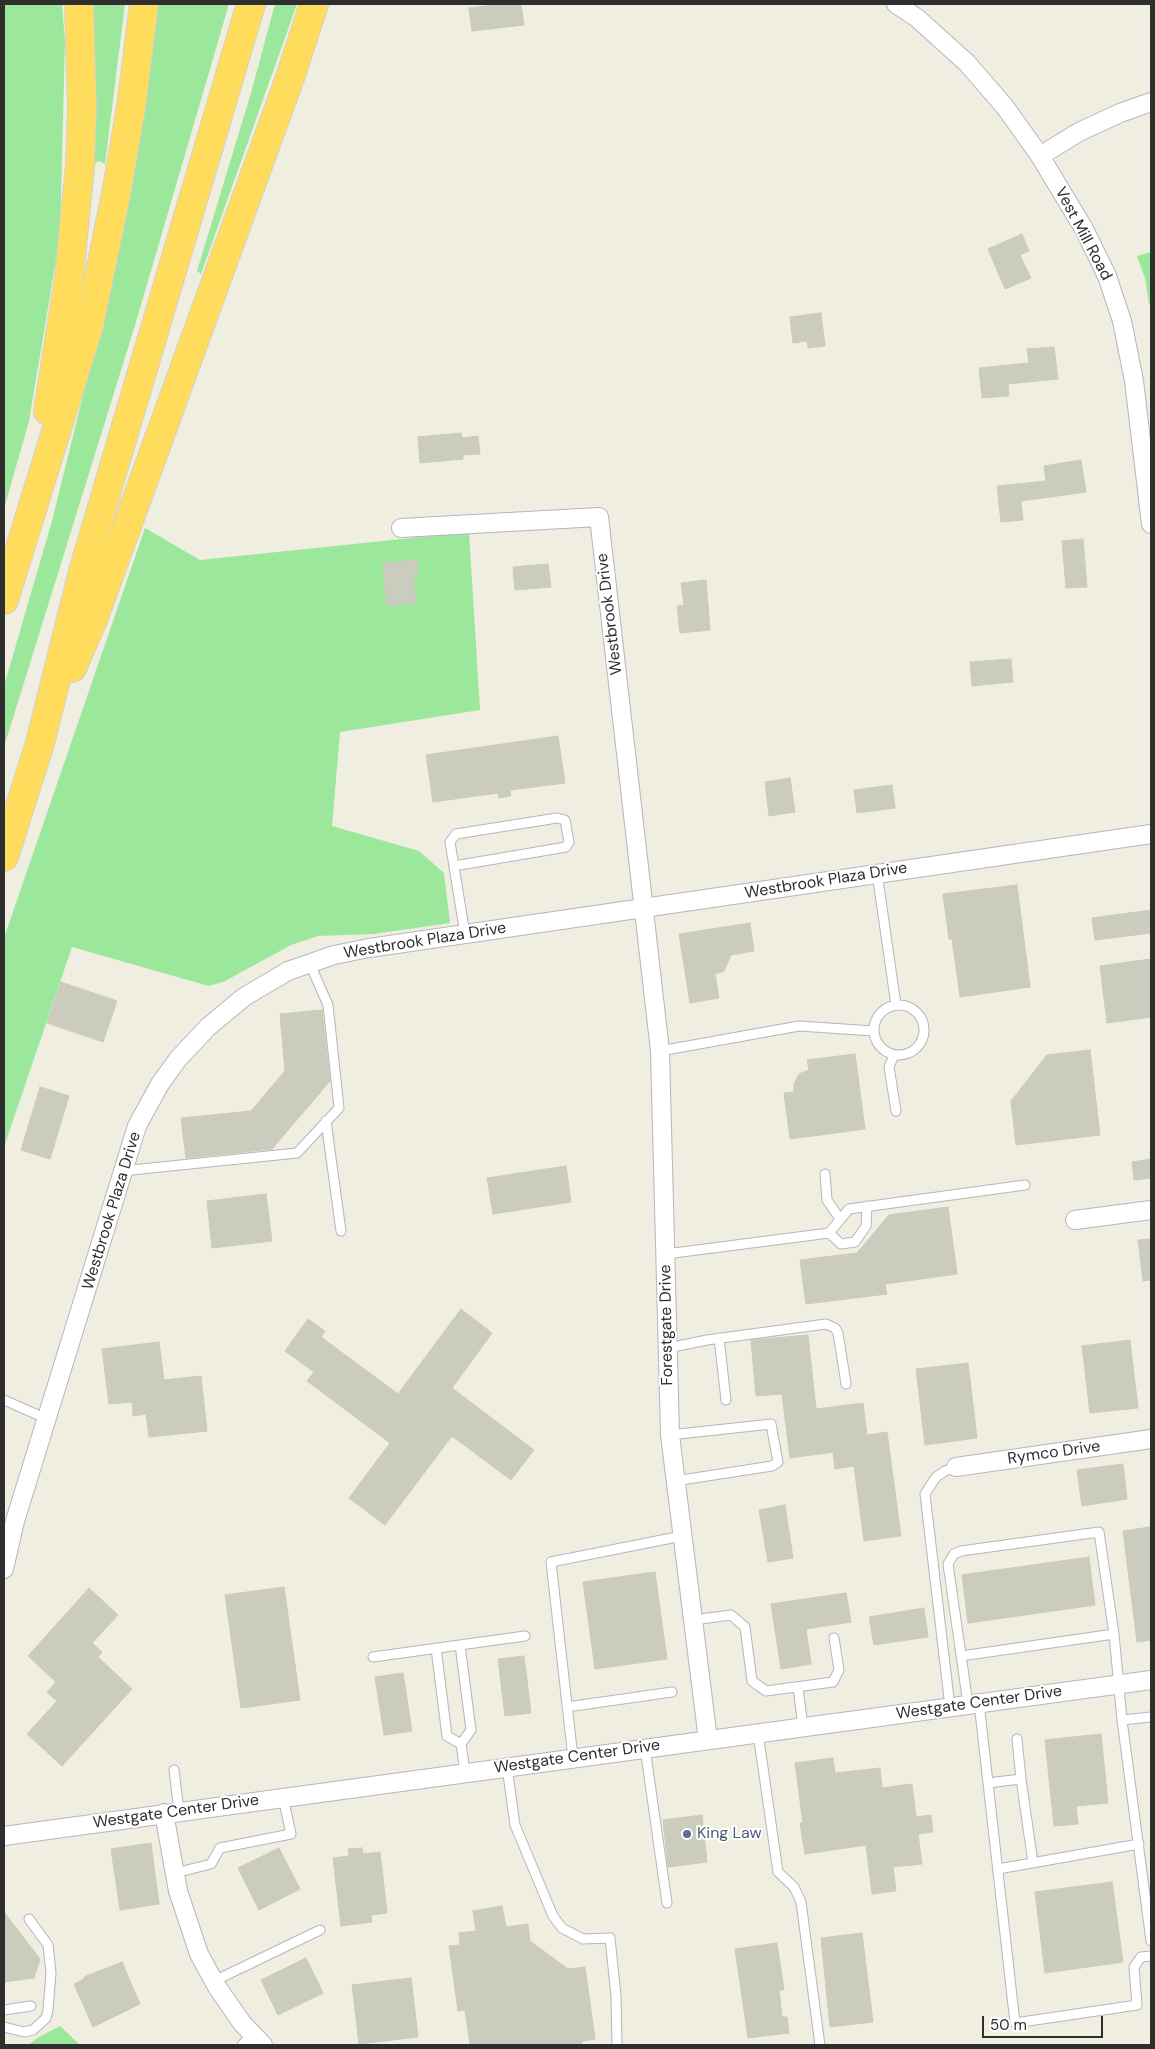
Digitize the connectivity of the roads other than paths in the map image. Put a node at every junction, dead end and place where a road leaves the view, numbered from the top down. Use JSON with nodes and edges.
{"nodes":[{"id":1,"x":79,"y":4,"type":"edge"},
{"id":2,"x":144,"y":4,"type":"edge"},
{"id":3,"x":251,"y":4,"type":"edge"},
{"id":4,"x":314,"y":4,"type":"edge"},
{"id":5,"x":324,"y":4,"type":"edge"},
{"id":6,"x":896,"y":4,"type":"edge"},
{"id":7,"x":291,"y":75,"type":"junction"},
{"id":8,"x":1151,"y":102,"type":"edge"},
{"id":9,"x":1040,"y":156,"type":"junction"},
{"id":10,"x":1151,"y":524,"type":"edge"},
{"id":11,"x":401,"y":528,"type":"dead end"},
{"id":12,"x":22,"y":542,"type":"junction"},
{"id":13,"x":4,"y":600,"type":"edge"},
{"id":14,"x":40,"y":743,"type":"junction"},
{"id":15,"x":1151,"y":834,"type":"edge"},
{"id":16,"x":4,"y":857,"type":"edge"},
{"id":17,"x":454,"y":866,"type":"junction"},
{"id":18,"x":877,"y":873,"type":"junction"},
{"id":19,"x":644,"y":908,"type":"junction"},
{"id":20,"x":465,"y":934,"type":"junction"},
{"id":21,"x":310,"y":964,"type":"junction"},
{"id":22,"x":896,"y":1005,"type":"junction"},
{"id":23,"x":874,"y":1031,"type":"junction"},
{"id":24,"x":660,"y":1051,"type":"junction"},
{"id":25,"x":894,"y":1055,"type":"junction"},
{"id":26,"x":896,"y":1111,"type":"dead end"},
{"id":27,"x":326,"y":1121,"type":"junction"},
{"id":28,"x":122,"y":1172,"type":"junction"},
{"id":29,"x":825,"y":1174,"type":"dead end"},
{"id":30,"x":1025,"y":1185,"type":"dead end"},
{"id":31,"x":867,"y":1206,"type":"junction"},
{"id":32,"x":1151,"y":1210,"type":"edge"},
{"id":33,"x":840,"y":1219,"type":"junction"},
{"id":34,"x":1075,"y":1220,"type":"dead end"},
{"id":35,"x":341,"y":1231,"type":"dead end"},
{"id":36,"x":829,"y":1233,"type":"junction"},
{"id":37,"x":666,"y":1254,"type":"junction"},
{"id":38,"x":719,"y":1338,"type":"junction"},
{"id":39,"x":668,"y":1348,"type":"junction"},
{"id":40,"x":846,"y":1384,"type":"dead end"},
{"id":41,"x":4,"y":1400,"type":"edge"},
{"id":42,"x":726,"y":1400,"type":"dead end"},
{"id":43,"x":47,"y":1419,"type":"junction"},
{"id":44,"x":670,"y":1435,"type":"junction"},
{"id":45,"x":1151,"y":1439,"type":"edge"},
{"id":46,"x":956,"y":1467,"type":"joint"},
{"id":47,"x":675,"y":1481,"type":"junction"},
{"id":48,"x":682,"y":1536,"type":"junction"},
{"id":49,"x":4,"y":1569,"type":"edge"},
{"id":50,"x":693,"y":1620,"type":"junction"},
{"id":51,"x":1114,"y":1634,"type":"junction"},
{"id":52,"x":525,"y":1636,"type":"dead end"},
{"id":53,"x":834,"y":1638,"type":"dead end"},
{"id":54,"x":460,"y":1645,"type":"junction"},
{"id":55,"x":436,"y":1648,"type":"junction"},
{"id":56,"x":961,"y":1656,"type":"junction"},
{"id":57,"x":372,"y":1657,"type":"dead end"},
{"id":58,"x":1151,"y":1680,"type":"edge"},
{"id":59,"x":1118,"y":1684,"type":"junction"},
{"id":60,"x":798,"y":1687,"type":"junction"},
{"id":61,"x":672,"y":1692,"type":"dead end"},
{"id":62,"x":973,"y":1704,"type":"junction"},
{"id":63,"x":567,"y":1707,"type":"junction"},
{"id":64,"x":950,"y":1707,"type":"junction"},
{"id":65,"x":1151,"y":1717,"type":"edge"},
{"id":66,"x":1122,"y":1720,"type":"junction"},
{"id":67,"x":803,"y":1727,"type":"junction"},
{"id":68,"x":758,"y":1733,"type":"junction"},
{"id":69,"x":1017,"y":1739,"type":"dead end"},
{"id":70,"x":708,"y":1740,"type":"junction"},
{"id":71,"x":461,"y":1744,"type":"junction"},
{"id":72,"x":645,"y":1748,"type":"junction"},
{"id":73,"x":573,"y":1758,"type":"junction"},
{"id":74,"x":507,"y":1767,"type":"junction"},
{"id":75,"x":174,"y":1770,"type":"dead end"},
{"id":76,"x":465,"y":1772,"type":"junction"},
{"id":77,"x":1021,"y":1779,"type":"junction"},
{"id":78,"x":988,"y":1783,"type":"junction"},
{"id":79,"x":283,"y":1797,"type":"junction"},
{"id":80,"x":172,"y":1812,"type":"junction"},
{"id":81,"x":4,"y":1836,"type":"edge"},
{"id":82,"x":1139,"y":1844,"type":"junction"},
{"id":83,"x":1033,"y":1863,"type":"junction"},
{"id":84,"x":998,"y":1869,"type":"junction"},
{"id":85,"x":175,"y":1872,"type":"junction"},
{"id":86,"x":667,"y":1903,"type":"dead end"},
{"id":87,"x":29,"y":1920,"type":"dead end"},
{"id":88,"x":320,"y":1930,"type":"dead end"},
{"id":89,"x":1151,"y":1941,"type":"edge"},
{"id":90,"x":1151,"y":1956,"type":"edge"},
{"id":91,"x":214,"y":1981,"type":"junction"},
{"id":92,"x":31,"y":2006,"type":"dead end"},
{"id":93,"x":4,"y":2010,"type":"edge"},
{"id":94,"x":4,"y":2027,"type":"edge"},
{"id":95,"x":253,"y":2042,"type":"edge"},
{"id":96,"x":617,"y":2045,"type":"edge"},
{"id":97,"x":820,"y":2045,"type":"edge"}],
"edges":[{"from":1,"to":12,"type":"highway"},
{"from":2,"to":12,"type":"highway"},
{"from":3,"to":14,"type":"highway"},
{"from":4,"to":7,"type":"highway"},
{"from":5,"to":7,"type":"highway"},
{"from":6,"to":9,"type":"street","name":"Vest Mill Road"},
{"from":7,"to":14,"type":"highway"},
{"from":8,"to":9,"type":"street"},
{"from":9,"to":10,"type":"street","name":"Vest Mill Road"},
{"from":11,"to":19,"type":"street","name":"Westbrook Drive"},
{"from":12,"to":13,"type":"highway"},
{"from":14,"to":16,"type":"highway"},
{"from":15,"to":18,"type":"street","name":"Westbrook Plaza Drive"},
{"from":17,"to":17,"type":"lane"},
{"from":17,"to":20,"type":"lane"},
{"from":18,"to":19,"type":"street","name":"Westbrook Plaza Drive"},
{"from":18,"to":22,"type":"lane"},
{"from":19,"to":20,"type":"street","name":"Westbrook Plaza Drive"},
{"from":19,"to":24,"type":"street","name":"Forestgate Drive"},
{"from":20,"to":21,"type":"street","name":"Westbrook Plaza Drive"},
{"from":21,"to":27,"type":"lane"},
{"from":21,"to":28,"type":"street","name":"Westbrook Plaza Drive"},
{"from":22,"to":23,"type":"lane"},
{"from":22,"to":25,"type":"lane"},
{"from":23,"to":24,"type":"lane"},
{"from":23,"to":25,"type":"lane"},
{"from":24,"to":37,"type":"street","name":"Forestgate Drive"},
{"from":25,"to":26,"type":"lane"},
{"from":27,"to":28,"type":"lane"},
{"from":27,"to":35,"type":"lane"},
{"from":28,"to":43,"type":"street","name":"Westbrook Plaza Drive"},
{"from":29,"to":33,"type":"lane"},
{"from":30,"to":31,"type":"lane"},
{"from":31,"to":33,"type":"lane"},
{"from":31,"to":36,"type":"lane"},
{"from":32,"to":34,"type":"street"},
{"from":33,"to":36,"type":"lane"},
{"from":36,"to":37,"type":"lane"},
{"from":37,"to":39,"type":"street","name":"Forestgate Drive"},
{"from":38,"to":39,"type":"lane"},
{"from":38,"to":40,"type":"lane"},
{"from":38,"to":42,"type":"lane"},
{"from":39,"to":44,"type":"street","name":"Forestgate Drive"},
{"from":41,"to":43,"type":"lane"},
{"from":43,"to":49,"type":"street","name":"Westbrook Plaza Drive"},
{"from":44,"to":47,"type":"street","name":"Forestgate Drive"},
{"from":44,"to":47,"type":"lane"},
{"from":45,"to":46,"type":"street","name":"Rymco Drive"},
{"from":46,"to":64,"type":"lane"},
{"from":47,"to":48,"type":"street","name":"Forestgate Drive"},
{"from":48,"to":50,"type":"street","name":"Forestgate Drive"},
{"from":48,"to":63,"type":"lane"},
{"from":50,"to":60,"type":"lane"},
{"from":50,"to":70,"type":"street","name":"Forestgate Drive"},
{"from":51,"to":56,"type":"lane"},
{"from":51,"to":56,"type":"lane"},
{"from":51,"to":59,"type":"lane"},
{"from":52,"to":54,"type":"lane"},
{"from":53,"to":60,"type":"lane"},
{"from":54,"to":55,"type":"lane"},
{"from":54,"to":71,"type":"lane"},
{"from":55,"to":57,"type":"lane"},
{"from":55,"to":71,"type":"lane"},
{"from":56,"to":62,"type":"lane"},
{"from":58,"to":59,"type":"street","name":"Westgate Center Drive"},
{"from":59,"to":62,"type":"street","name":"Westgate Center Drive"},
{"from":59,"to":66,"type":"lane"},
{"from":60,"to":67,"type":"lane"},
{"from":61,"to":63,"type":"lane"},
{"from":62,"to":64,"type":"street","name":"Westgate Center Drive"},
{"from":62,"to":78,"type":"lane"},
{"from":63,"to":73,"type":"lane"},
{"from":64,"to":67,"type":"street","name":"Westgate Center Drive"},
{"from":65,"to":66,"type":"lane"},
{"from":66,"to":82,"type":"lane"},
{"from":67,"to":68,"type":"street","name":"Westgate Center Drive"},
{"from":68,"to":70,"type":"street","name":"Westgate Center Drive"},
{"from":68,"to":97,"type":"lane"},
{"from":69,"to":77,"type":"lane"},
{"from":70,"to":72,"type":"street","name":"Westgate Center Drive"},
{"from":71,"to":76,"type":"lane"},
{"from":72,"to":73,"type":"street","name":"Westgate Center Drive"},
{"from":72,"to":86,"type":"lane"},
{"from":73,"to":74,"type":"street","name":"Westgate Center Drive"},
{"from":74,"to":76,"type":"street","name":"Westgate Center Drive"},
{"from":74,"to":96,"type":"lane"},
{"from":75,"to":80,"type":"lane"},
{"from":76,"to":79,"type":"street","name":"Westgate Center Drive"},
{"from":77,"to":78,"type":"lane"},
{"from":77,"to":83,"type":"lane"},
{"from":78,"to":84,"type":"lane"},
{"from":79,"to":80,"type":"street","name":"Westgate Center Drive"},
{"from":79,"to":85,"type":"lane"},
{"from":80,"to":81,"type":"street","name":"Westgate Center Drive"},
{"from":80,"to":85,"type":"street"},
{"from":82,"to":83,"type":"lane"},
{"from":82,"to":89,"type":"lane"},
{"from":83,"to":84,"type":"lane"},
{"from":84,"to":90,"type":"lane"},
{"from":85,"to":91,"type":"street"},
{"from":87,"to":94,"type":"lane"},
{"from":88,"to":91,"type":"lane"},
{"from":91,"to":95,"type":"street"},
{"from":92,"to":93,"type":"lane"}]}
